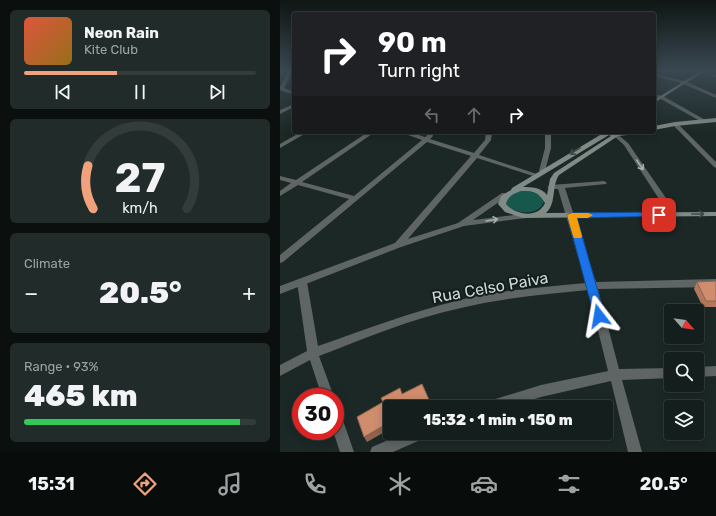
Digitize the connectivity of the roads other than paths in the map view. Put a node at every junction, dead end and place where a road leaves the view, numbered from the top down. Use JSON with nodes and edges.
{"nodes":[{"id":1,"x":670,"y":91,"type":"edge"},
{"id":2,"x":703,"y":91,"type":"edge"},
{"id":3,"x":656,"y":96,"type":"edge"},
{"id":4,"x":661,"y":97,"type":"junction"},
{"id":5,"x":716,"y":97,"type":"edge"},
{"id":6,"x":656,"y":101,"type":"edge"},
{"id":7,"x":292,"y":107,"type":"edge"},
{"id":8,"x":280,"y":112,"type":"edge"},
{"id":9,"x":716,"y":120,"type":"edge"},
{"id":10,"x":704,"y":121,"type":"junction"},
{"id":11,"x":675,"y":124,"type":"junction"},
{"id":12,"x":656,"y":128,"type":"edge"},
{"id":13,"x":301,"y":134,"type":"edge"},
{"id":14,"x":369,"y":134,"type":"edge"},
{"id":15,"x":416,"y":134,"type":"edge"},
{"id":16,"x":489,"y":134,"type":"edge"},
{"id":17,"x":548,"y":134,"type":"edge"},
{"id":18,"x":604,"y":134,"type":"edge"},
{"id":19,"x":615,"y":134,"type":"edge"},
{"id":20,"x":428,"y":136,"type":"edge"},
{"id":21,"x":280,"y":146,"type":"edge"},
{"id":22,"x":476,"y":155,"type":"junction"},
{"id":23,"x":716,"y":166,"type":"edge"},
{"id":24,"x":542,"y":171,"type":"junction"},
{"id":25,"x":535,"y":175,"type":"junction"},
{"id":26,"x":280,"y":178,"type":"edge"},
{"id":27,"x":296,"y":183,"type":"junction"},
{"id":28,"x":604,"y":183,"type":"dead end"},
{"id":29,"x":556,"y":186,"type":"junction"},
{"id":30,"x":508,"y":193,"type":"junction"},
{"id":31,"x":280,"y":194,"type":"edge"},
{"id":32,"x":354,"y":198,"type":"junction"},
{"id":33,"x":549,"y":203,"type":"junction"},
{"id":34,"x":673,"y":214,"type":"junction"},
{"id":35,"x":716,"y":214,"type":"edge"},
{"id":36,"x":572,"y":215,"type":"junction"},
{"id":37,"x":523,"y":216,"type":"junction"},
{"id":38,"x":533,"y":216,"type":"junction"},
{"id":39,"x":461,"y":225,"type":"junction"},
{"id":40,"x":398,"y":245,"type":"junction"},
{"id":41,"x":280,"y":260,"type":"edge"},
{"id":42,"x":302,"y":282,"type":"junction"},
{"id":43,"x":716,"y":283,"type":"edge"},
{"id":44,"x":592,"y":286,"type":"junction"},
{"id":45,"x":280,"y":290,"type":"edge"},
{"id":46,"x":313,"y":353,"type":"junction"},
{"id":47,"x":280,"y":371,"type":"edge"},
{"id":48,"x":704,"y":372,"type":"edge"},
{"id":49,"x":716,"y":372,"type":"edge"},
{"id":50,"x":664,"y":373,"type":"edge"},
{"id":51,"x":614,"y":376,"type":"junction"},
{"id":52,"x":325,"y":388,"type":"edge"},
{"id":53,"x":512,"y":400,"type":"edge"},
{"id":54,"x":343,"y":440,"type":"edge"},
{"id":55,"x":404,"y":440,"type":"edge"},
{"id":56,"x":347,"y":452,"type":"edge"},
{"id":57,"x":377,"y":452,"type":"edge"},
{"id":58,"x":635,"y":452,"type":"edge"}],
"edges":[{"from":1,"to":4,"type":"main road"},
{"from":2,"to":5,"type":"street"},
{"from":3,"to":4,"type":"street"},
{"from":4,"to":6,"type":"main road"},
{"from":4,"to":10,"type":"street"},
{"from":7,"to":8,"type":"street"},
{"from":9,"to":10,"type":"main road"},
{"from":10,"to":11,"type":"main road"},
{"from":11,"to":12,"type":"main road"},
{"from":11,"to":23,"type":"street"},
{"from":13,"to":21,"type":"street"},
{"from":14,"to":27,"type":"street"},
{"from":15,"to":20,"type":"street"},
{"from":16,"to":22,"type":"street"},
{"from":17,"to":24,"type":"street"},
{"from":18,"to":24,"type":"main road","one_way":true},
{"from":19,"to":29,"type":"main road"},
{"from":19,"to":34,"type":"street","one_way":true},
{"from":20,"to":22,"type":"street"},
{"from":20,"to":32,"type":"street"},
{"from":22,"to":25,"type":"street"},
{"from":22,"to":40,"type":"street"},
{"from":24,"to":25,"type":"main road"},
{"from":25,"to":30,"type":"main road"},
{"from":26,"to":27,"type":"street"},
{"from":27,"to":31,"type":"street"},
{"from":27,"to":32,"type":"street"},
{"from":28,"to":29,"type":"street"},
{"from":29,"to":33,"type":"main road"},
{"from":29,"to":36,"type":"street"},
{"from":30,"to":33,"type":"main road"},
{"from":30,"to":37,"type":"main road"},
{"from":30,"to":39,"type":"street"},
{"from":32,"to":41,"type":"street"},
{"from":33,"to":38,"type":"main road"},
{"from":34,"to":35,"type":"main road","one_way":true},
{"from":34,"to":36,"type":"main road"},
{"from":36,"to":38,"type":"main road"},
{"from":36,"to":44,"type":"street"},
{"from":37,"to":38,"type":"main road"},
{"from":39,"to":37,"type":"street","one_way":true},
{"from":39,"to":40,"type":"street"},
{"from":40,"to":42,"type":"street"},
{"from":42,"to":45,"type":"street"},
{"from":42,"to":46,"type":"street"},
{"from":43,"to":44,"type":"street","name":"Rua Celso Paiva"},
{"from":44,"to":46,"type":"street","name":"Rua Celso Paiva"},
{"from":44,"to":51,"type":"street"},
{"from":46,"to":47,"type":"street","name":"Rua Celso Paiva"},
{"from":46,"to":52,"type":"street"},
{"from":48,"to":49,"type":"street"},
{"from":50,"to":51,"type":"street"},
{"from":51,"to":53,"type":"street"},
{"from":51,"to":58,"type":"street"},
{"from":54,"to":56,"type":"street"},
{"from":55,"to":57,"type":"street"}]}
